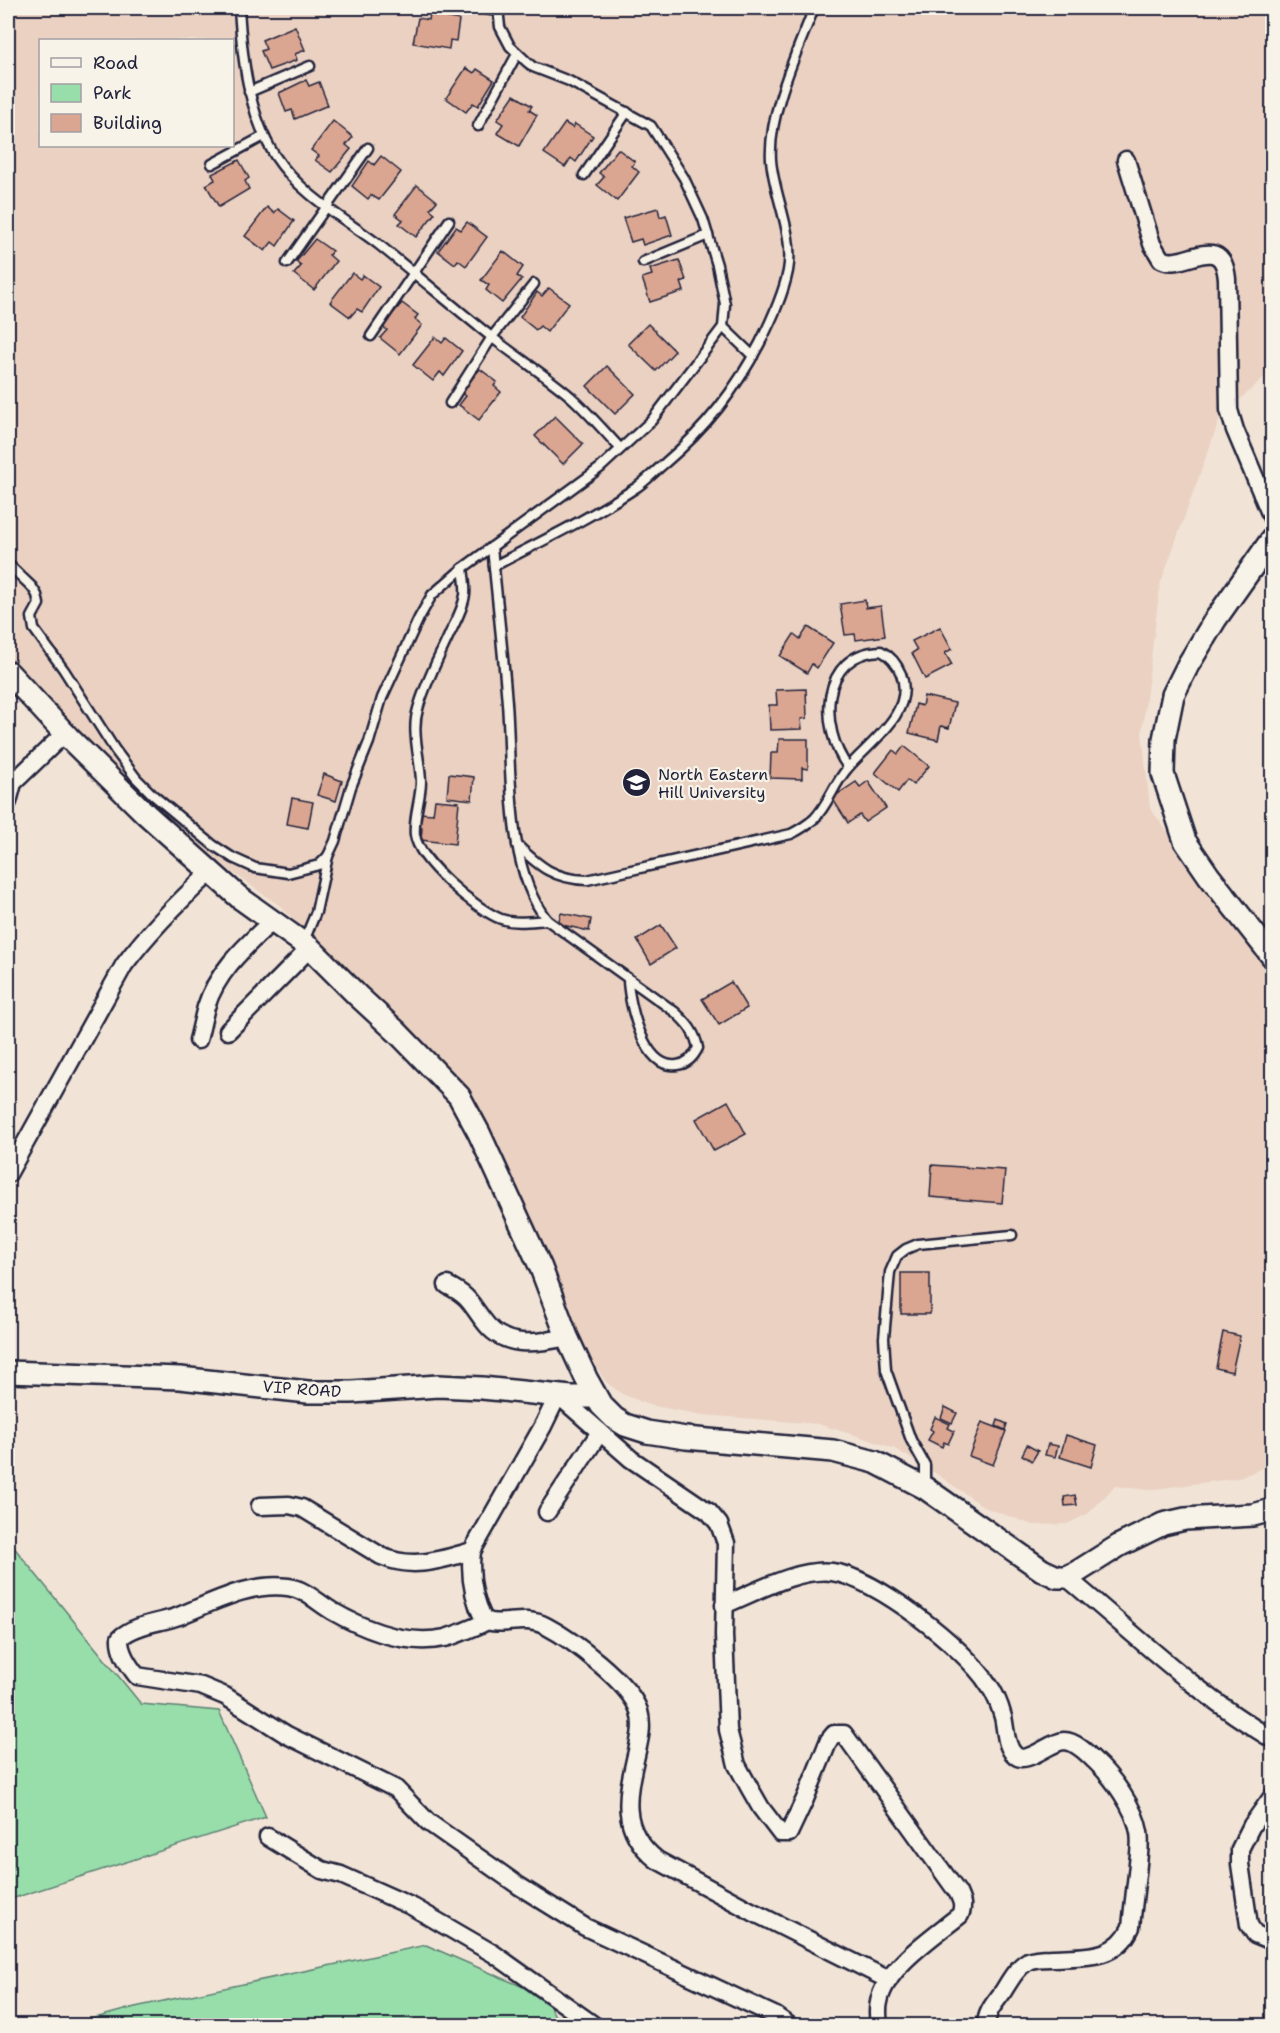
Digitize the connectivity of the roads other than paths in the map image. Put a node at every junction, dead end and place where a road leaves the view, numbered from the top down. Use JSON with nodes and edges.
{"nodes":[{"id":1,"x":239,"y":8,"type":"edge"},
{"id":2,"x":477,"y":8,"type":"edge"},
{"id":3,"x":814,"y":8,"type":"edge"},
{"id":4,"x":498,"y":9,"type":"edge"},
{"id":5,"x":517,"y":54,"type":"junction"},
{"id":6,"x":310,"y":66,"type":"dead end"},
{"id":7,"x":249,"y":92,"type":"junction"},
{"id":8,"x":627,"y":112,"type":"junction"},
{"id":9,"x":477,"y":126,"type":"dead end"},
{"id":10,"x":264,"y":136,"type":"junction"},
{"id":11,"x":368,"y":148,"type":"dead end"},
{"id":12,"x":1126,"y":160,"type":"dead end"},
{"id":13,"x":212,"y":164,"type":"dead end"},
{"id":14,"x":584,"y":175,"type":"dead end"},
{"id":15,"x":326,"y":207,"type":"junction"},
{"id":16,"x":449,"y":221,"type":"dead end"},
{"id":17,"x":708,"y":235,"type":"junction"},
{"id":18,"x":643,"y":262,"type":"dead end"},
{"id":19,"x":287,"y":263,"type":"dead end"},
{"id":20,"x":413,"y":274,"type":"junction"},
{"id":21,"x":534,"y":285,"type":"dead end"},
{"id":22,"x":723,"y":327,"type":"junction"},
{"id":23,"x":371,"y":336,"type":"dead end"},
{"id":24,"x":492,"y":337,"type":"junction"},
{"id":25,"x":753,"y":356,"type":"junction"},
{"id":26,"x":450,"y":403,"type":"dead end"},
{"id":27,"x":620,"y":448,"type":"junction"},
{"id":28,"x":1272,"y":518,"type":"edge"},
{"id":29,"x":1272,"y":539,"type":"edge"},
{"id":30,"x":492,"y":548,"type":"junction"},
{"id":31,"x":8,"y":564,"type":"edge"},
{"id":32,"x":494,"y":566,"type":"junction"},
{"id":33,"x":463,"y":568,"type":"junction"},
{"id":34,"x":8,"y":672,"type":"edge"},
{"id":35,"x":65,"y":733,"type":"junction"},
{"id":36,"x":848,"y":767,"type":"junction"},
{"id":37,"x":8,"y":802,"type":"edge"},
{"id":38,"x":516,"y":845,"type":"junction"},
{"id":39,"x":328,"y":855,"type":"junction"},
{"id":40,"x":211,"y":872,"type":"junction"},
{"id":41,"x":547,"y":920,"type":"junction"},
{"id":42,"x":272,"y":921,"type":"junction"},
{"id":43,"x":307,"y":945,"type":"junction"},
{"id":44,"x":1272,"y":956,"type":"edge"},
{"id":45,"x":628,"y":980,"type":"junction"},
{"id":46,"x":228,"y":1031,"type":"dead end"},
{"id":47,"x":198,"y":1040,"type":"dead end"},
{"id":48,"x":8,"y":1174,"type":"edge"},
{"id":49,"x":1012,"y":1235,"type":"dead end"},
{"id":50,"x":447,"y":1285,"type":"dead end"},
{"id":51,"x":567,"y":1337,"type":"junction"},
{"id":52,"x":8,"y":1372,"type":"edge"},
{"id":53,"x":558,"y":1395,"type":"junction"},
{"id":54,"x":595,"y":1397,"type":"junction"},
{"id":55,"x":600,"y":1432,"type":"junction"},
{"id":56,"x":925,"y":1488,"type":"junction"},
{"id":57,"x":260,"y":1506,"type":"dead end"},
{"id":58,"x":1272,"y":1510,"type":"edge"},
{"id":59,"x":547,"y":1512,"type":"dead end"},
{"id":60,"x":472,"y":1551,"type":"junction"},
{"id":61,"x":1066,"y":1577,"type":"junction"},
{"id":62,"x":724,"y":1605,"type":"junction"},
{"id":63,"x":488,"y":1621,"type":"junction"},
{"id":64,"x":1272,"y":1738,"type":"edge"},
{"id":65,"x":1272,"y":1797,"type":"edge"},
{"id":66,"x":268,"y":1837,"type":"dead end"},
{"id":67,"x":1272,"y":1941,"type":"edge"},
{"id":68,"x":889,"y":1980,"type":"junction"},
{"id":69,"x":595,"y":2025,"type":"edge"},
{"id":70,"x":790,"y":2025,"type":"edge"},
{"id":71,"x":879,"y":2025,"type":"edge"},
{"id":72,"x":987,"y":2025,"type":"edge"}],
"edges":[{"from":1,"to":7,"type":"lane"},
{"from":2,"to":4,"type":"lane"},
{"from":3,"to":25,"type":"lane"},
{"from":4,"to":5,"type":"lane"},
{"from":5,"to":8,"type":"lane"},
{"from":5,"to":9,"type":"lane"},
{"from":6,"to":7,"type":"lane"},
{"from":7,"to":10,"type":"lane"},
{"from":8,"to":14,"type":"lane"},
{"from":8,"to":17,"type":"lane"},
{"from":10,"to":13,"type":"lane"},
{"from":10,"to":15,"type":"lane"},
{"from":11,"to":15,"type":"lane"},
{"from":12,"to":28,"type":"street"},
{"from":15,"to":19,"type":"lane"},
{"from":15,"to":20,"type":"lane"},
{"from":16,"to":20,"type":"lane"},
{"from":17,"to":18,"type":"lane"},
{"from":17,"to":22,"type":"lane"},
{"from":20,"to":23,"type":"lane"},
{"from":20,"to":24,"type":"lane"},
{"from":21,"to":24,"type":"lane"},
{"from":22,"to":25,"type":"lane"},
{"from":22,"to":27,"type":"lane"},
{"from":24,"to":26,"type":"lane"},
{"from":24,"to":27,"type":"lane"},
{"from":25,"to":32,"type":"lane"},
{"from":27,"to":30,"type":"lane"},
{"from":29,"to":44,"type":"street"},
{"from":30,"to":32,"type":"lane"},
{"from":30,"to":33,"type":"lane"},
{"from":31,"to":39,"type":"lane"},
{"from":32,"to":38,"type":"lane"},
{"from":33,"to":39,"type":"lane"},
{"from":33,"to":41,"type":"lane"},
{"from":34,"to":35,"type":"street"},
{"from":35,"to":37,"type":"street"},
{"from":35,"to":40,"type":"street"},
{"from":36,"to":36,"type":"lane"},
{"from":36,"to":38,"type":"lane"},
{"from":38,"to":41,"type":"lane"},
{"from":39,"to":43,"type":"lane"},
{"from":40,"to":42,"type":"street"},
{"from":40,"to":48,"type":"street"},
{"from":41,"to":45,"type":"lane"},
{"from":42,"to":43,"type":"street"},
{"from":42,"to":47,"type":"street"},
{"from":43,"to":46,"type":"street"},
{"from":43,"to":51,"type":"street"},
{"from":45,"to":45,"type":"lane"},
{"from":49,"to":56,"type":"lane"},
{"from":50,"to":51,"type":"street"},
{"from":51,"to":54,"type":"street"},
{"from":52,"to":53,"type":"street","name":"VIP ROAD"},
{"from":53,"to":54,"type":"street","name":"VIP ROAD"},
{"from":53,"to":55,"type":"street"},
{"from":53,"to":60,"type":"street"},
{"from":54,"to":56,"type":"street"},
{"from":55,"to":59,"type":"street"},
{"from":55,"to":62,"type":"street"},
{"from":56,"to":61,"type":"street"},
{"from":57,"to":60,"type":"street"},
{"from":58,"to":61,"type":"street"},
{"from":60,"to":63,"type":"street"},
{"from":61,"to":64,"type":"street"},
{"from":62,"to":68,"type":"street"},
{"from":62,"to":72,"type":"street"},
{"from":63,"to":68,"type":"street"},
{"from":63,"to":70,"type":"street"},
{"from":65,"to":67,"type":"street"},
{"from":66,"to":69,"type":"street"},
{"from":68,"to":71,"type":"street"}]}
